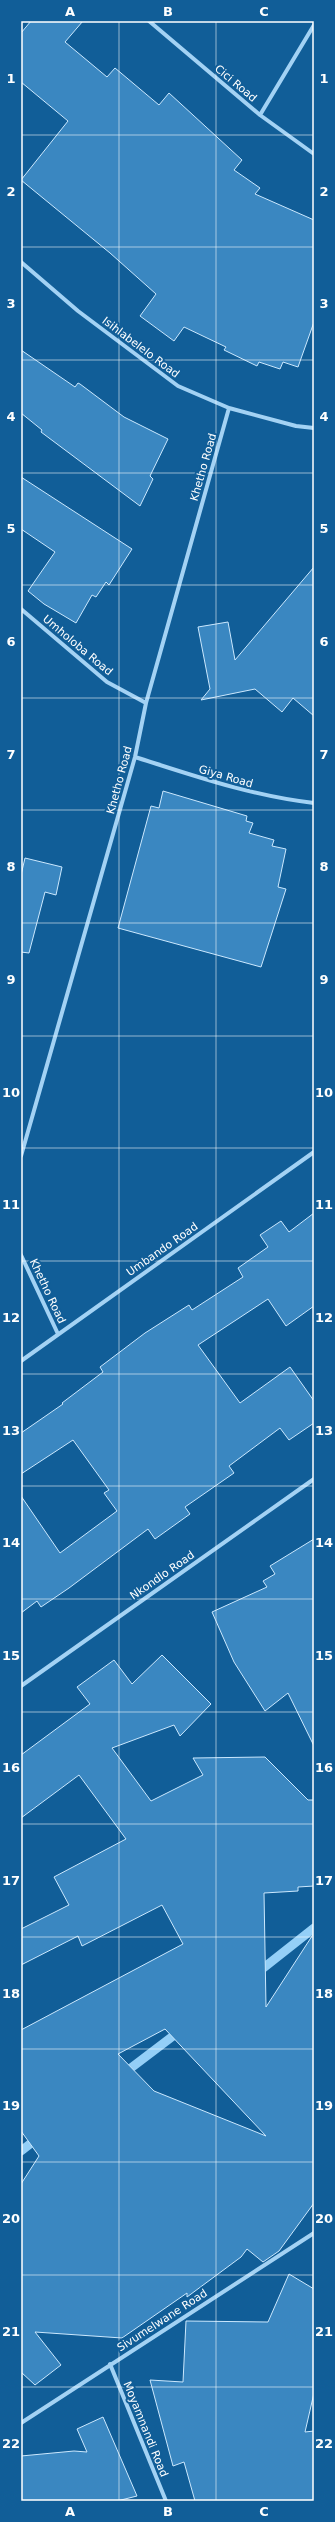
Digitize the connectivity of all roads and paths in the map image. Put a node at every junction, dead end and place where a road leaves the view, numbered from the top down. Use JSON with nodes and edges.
{"nodes":[{"id":1,"x":149,"y":21,"type":"edge"},
{"id":2,"x":314,"y":25,"type":"edge"},
{"id":3,"x":260,"y":115,"type":"junction"},
{"id":4,"x":314,"y":154,"type":"edge"},
{"id":5,"x":21,"y":262,"type":"edge"},
{"id":6,"x":229,"y":408,"type":"junction"},
{"id":7,"x":314,"y":428,"type":"edge"},
{"id":8,"x":21,"y":609,"type":"edge"},
{"id":9,"x":146,"y":703,"type":"junction"},
{"id":10,"x":135,"y":758,"type":"junction"},
{"id":11,"x":314,"y":803,"type":"edge"},
{"id":12,"x":314,"y":1152,"type":"edge"},
{"id":13,"x":21,"y":1156,"type":"edge"},
{"id":14,"x":21,"y":1255,"type":"edge"},
{"id":15,"x":58,"y":1334,"type":"junction"},
{"id":16,"x":21,"y":1361,"type":"edge"},
{"id":17,"x":314,"y":1479,"type":"edge"},
{"id":18,"x":21,"y":1686,"type":"edge"},
{"id":19,"x":314,"y":2233,"type":"edge"},
{"id":20,"x":110,"y":2364,"type":"junction"},
{"id":21,"x":21,"y":2423,"type":"edge"},
{"id":22,"x":166,"y":2501,"type":"edge"}],
"edges":[{"from":1,"to":3,"type":"street","name":"Cici Road"},
{"from":2,"to":3,"type":"street"},
{"from":3,"to":4,"type":"street","name":"Cici Road"},
{"from":5,"to":6,"type":"street","name":"Isihlabelelo Road"},
{"from":6,"to":7,"type":"street","name":"Isihlabelelo Road"},
{"from":6,"to":9,"type":"street","name":"Khetho Road"},
{"from":8,"to":9,"type":"street","name":"Umholoba Road"},
{"from":9,"to":10,"type":"street","name":"Khetho Road"},
{"from":10,"to":11,"type":"street","name":"Giya Road"},
{"from":10,"to":13,"type":"street","name":"Khetho Road"},
{"from":12,"to":15,"type":"street","name":"Umbando Road"},
{"from":14,"to":15,"type":"street","name":"Khetho Road"},
{"from":15,"to":16,"type":"street","name":"Umbando Road"},
{"from":17,"to":18,"type":"street","name":"Nkondlo Road"},
{"from":19,"to":20,"type":"street","name":"Sivumelwane Road"},
{"from":20,"to":21,"type":"street","name":"Sivumelwane Road"},
{"from":20,"to":22,"type":"street","name":"Moyamnandi Road"}]}
